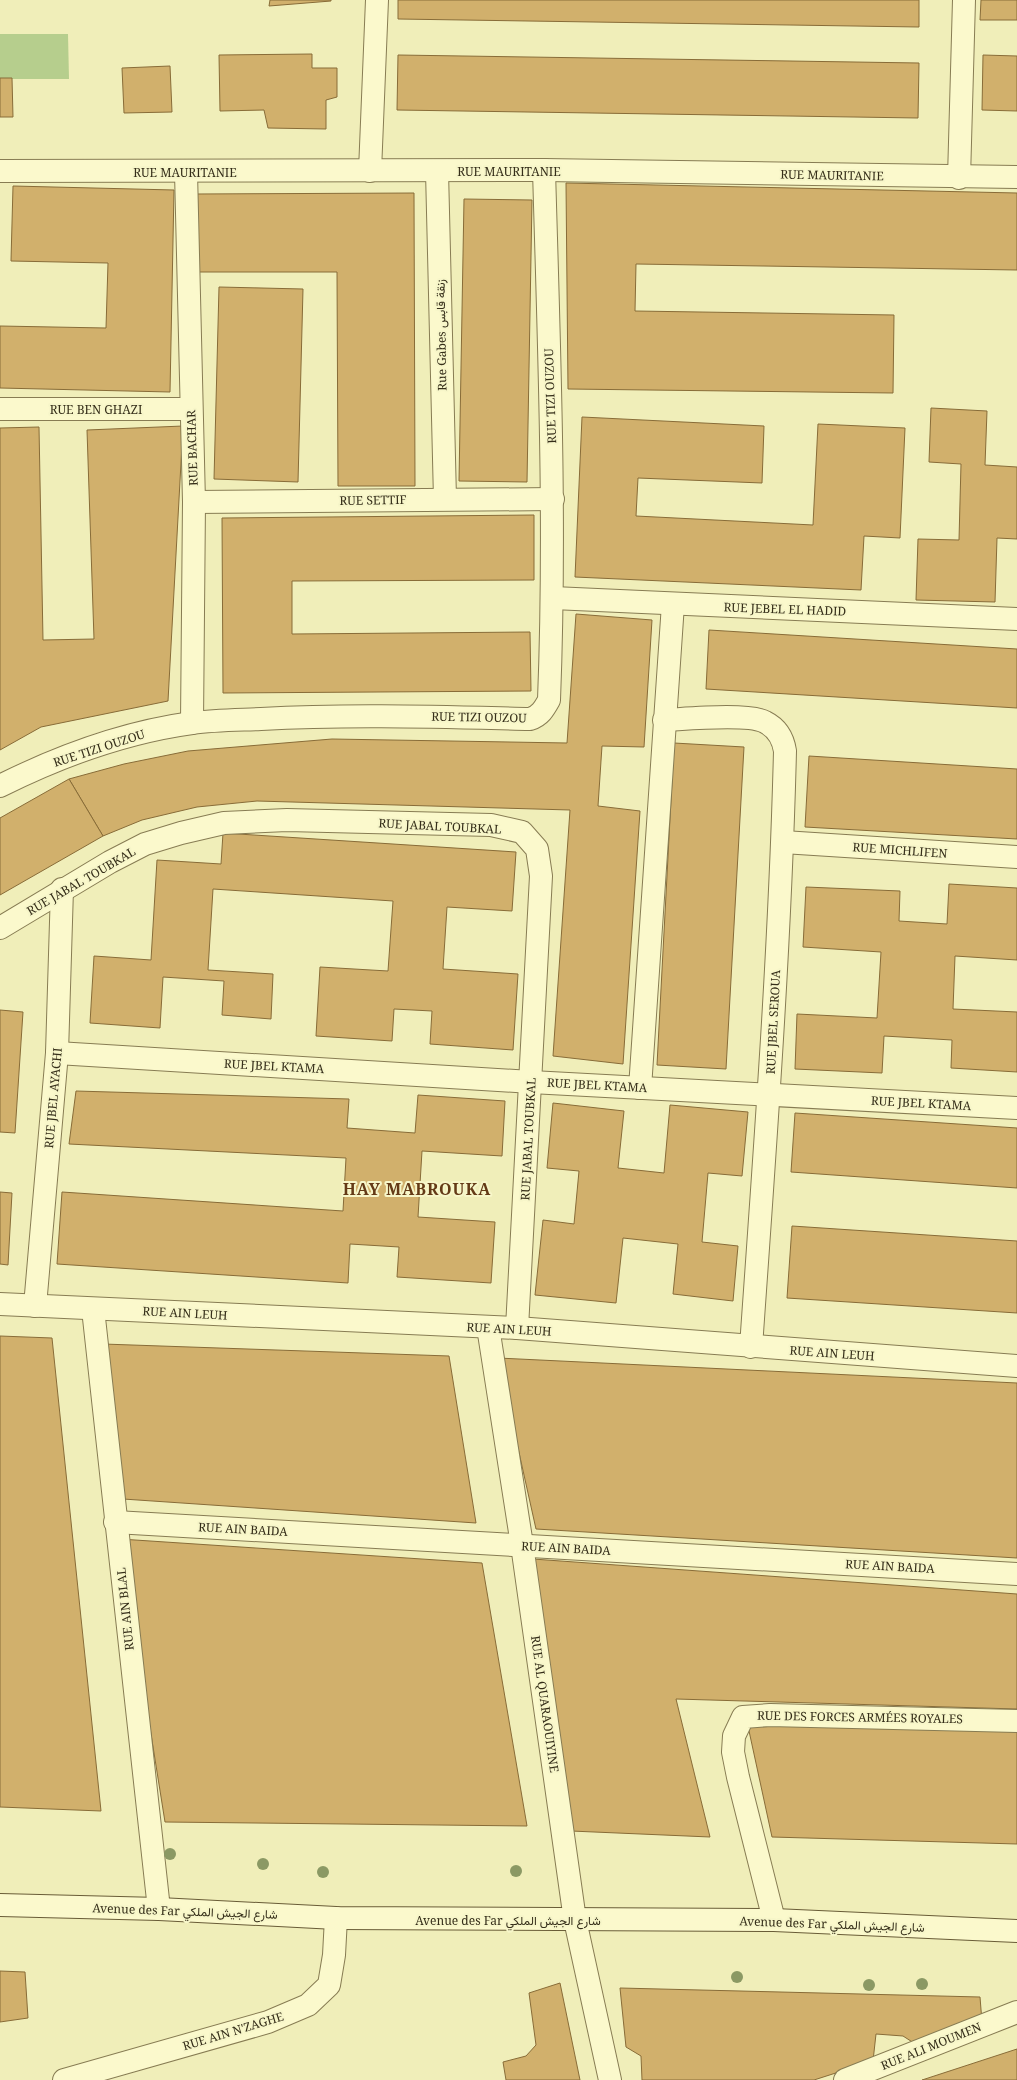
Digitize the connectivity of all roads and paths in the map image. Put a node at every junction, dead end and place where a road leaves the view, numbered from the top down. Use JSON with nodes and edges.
{"nodes":[{"id":1,"x":377,"y":0,"type":"edge"},
{"id":2,"x":964,"y":0,"type":"edge"},
{"id":3,"x":544,"y":170,"type":"junction"},
{"id":4,"x":0,"y":171,"type":"edge"},
{"id":5,"x":370,"y":171,"type":"junction"},
{"id":6,"x":437,"y":171,"type":"junction"},
{"id":7,"x":186,"y":172,"type":"junction"},
{"id":8,"x":1017,"y":177,"type":"edge"},
{"id":9,"x":959,"y":178,"type":"junction"},
{"id":10,"x":0,"y":409,"type":"edge"},
{"id":11,"x":191,"y":409,"type":"junction"},
{"id":12,"x":553,"y":499,"type":"junction"},
{"id":13,"x":445,"y":500,"type":"junction"},
{"id":14,"x":194,"y":502,"type":"junction"},
{"id":15,"x":553,"y":598,"type":"junction"},
{"id":16,"x":673,"y":604,"type":"junction"},
{"id":17,"x":1017,"y":619,"type":"edge"},
{"id":18,"x":664,"y":720,"type":"junction"},
{"id":19,"x":192,"y":723,"type":"junction"},
{"id":20,"x":0,"y":786,"type":"edge"},
{"id":21,"x":783,"y":842,"type":"junction"},
{"id":22,"x":1017,"y":857,"type":"edge"},
{"id":23,"x":62,"y":889,"type":"junction"},
{"id":24,"x":0,"y":928,"type":"edge"},
{"id":25,"x":58,"y":1053,"type":"junction"},
{"id":26,"x":531,"y":1082,"type":"junction"},
{"id":27,"x":640,"y":1088,"type":"junction"},
{"id":28,"x":769,"y":1095,"type":"junction"},
{"id":29,"x":1017,"y":1108,"type":"edge"},
{"id":30,"x":0,"y":1304,"type":"edge"},
{"id":31,"x":35,"y":1306,"type":"junction"},
{"id":32,"x":93,"y":1309,"type":"junction"},
{"id":33,"x":488,"y":1327,"type":"junction"},
{"id":34,"x":517,"y":1328,"type":"junction"},
{"id":35,"x":751,"y":1347,"type":"junction"},
{"id":36,"x":1017,"y":1366,"type":"edge"},
{"id":37,"x":115,"y":1522,"type":"junction"},
{"id":38,"x":522,"y":1545,"type":"junction"},
{"id":39,"x":1017,"y":1574,"type":"edge"},
{"id":40,"x":1017,"y":1722,"type":"edge"},
{"id":41,"x":0,"y":1905,"type":"edge"},
{"id":42,"x":159,"y":1909,"type":"junction"},
{"id":43,"x":336,"y":1918,"type":"junction"},
{"id":44,"x":574,"y":1920,"type":"junction"},
{"id":45,"x":774,"y":1920,"type":"junction"},
{"id":46,"x":1017,"y":1931,"type":"edge"},
{"id":47,"x":1017,"y":2012,"type":"edge"},
{"id":48,"x":64,"y":2080,"type":"edge"},
{"id":49,"x":610,"y":2080,"type":"edge"},
{"id":50,"x":845,"y":2080,"type":"edge"}],
"edges":[{"from":1,"to":5,"type":"street"},
{"from":2,"to":9,"type":"street"},
{"from":3,"to":6,"type":"street","name":"RUE MAURITANIE"},
{"from":3,"to":9,"type":"street","name":"RUE MAURITANIE"},
{"from":3,"to":12,"type":"street","name":"RUE TIZI OUZOU"},
{"from":4,"to":7,"type":"street","name":"RUE MAURITANIE"},
{"from":5,"to":6,"type":"street","name":"RUE MAURITANIE"},
{"from":5,"to":7,"type":"street","name":"RUE MAURITANIE"},
{"from":6,"to":13,"type":"street","name":"Rue Gabes زنقة قابس"},
{"from":7,"to":11,"type":"street","name":"RUE BACHAR"},
{"from":8,"to":9,"type":"street","name":"RUE MAURITANIE"},
{"from":10,"to":11,"type":"street","name":"RUE BEN GHAZI"},
{"from":11,"to":14,"type":"street","name":"RUE BACHAR"},
{"from":12,"to":13,"type":"street","name":"RUE SETTIF"},
{"from":12,"to":15,"type":"street","name":"RUE TIZI OUZOU"},
{"from":13,"to":14,"type":"street","name":"RUE SETTIF"},
{"from":14,"to":19,"type":"street","name":"RUE BACHAR"},
{"from":15,"to":16,"type":"street","name":"RUE JEBEL EL HADID"},
{"from":15,"to":19,"type":"street","name":"RUE TIZI OUZOU"},
{"from":16,"to":17,"type":"street","name":"RUE JEBEL EL HADID"},
{"from":16,"to":18,"type":"street"},
{"from":18,"to":21,"type":"street","name":"RUE JBEL SEROUA"},
{"from":18,"to":27,"type":"street"},
{"from":19,"to":20,"type":"street","name":"RUE TIZI OUZOU"},
{"from":21,"to":22,"type":"street","name":"RUE MICHLIFEN"},
{"from":21,"to":28,"type":"street","name":"RUE JBEL SEROUA"},
{"from":23,"to":24,"type":"street","name":"RUE JABAL TOUBKAL"},
{"from":23,"to":25,"type":"street","name":"RUE JBEL AYACHI"},
{"from":23,"to":26,"type":"street","name":"RUE JABAL TOUBKAL"},
{"from":25,"to":26,"type":"street","name":"RUE JBEL KTAMA"},
{"from":25,"to":31,"type":"street","name":"RUE JBEL AYACHI"},
{"from":26,"to":27,"type":"street","name":"RUE JBEL KTAMA"},
{"from":26,"to":34,"type":"street","name":"RUE JABAL TOUBKAL"},
{"from":27,"to":28,"type":"street","name":"RUE JBEL KTAMA"},
{"from":28,"to":29,"type":"street","name":"RUE JBEL KTAMA"},
{"from":28,"to":35,"type":"street","name":"RUE JBEL SEROUA"},
{"from":30,"to":31,"type":"street","name":"RUE AIN LEUH"},
{"from":31,"to":32,"type":"street","name":"RUE AIN LEUH"},
{"from":32,"to":33,"type":"street","name":"RUE AIN LEUH"},
{"from":32,"to":37,"type":"street","name":"RUE AIN BLAL"},
{"from":33,"to":34,"type":"street","name":"RUE AIN LEUH"},
{"from":33,"to":38,"type":"street","name":"RUE AL QUARAOUIYINE"},
{"from":34,"to":35,"type":"street","name":"RUE AIN LEUH"},
{"from":35,"to":36,"type":"street","name":"RUE AIN LEUH"},
{"from":37,"to":38,"type":"street","name":"RUE AIN BAIDA"},
{"from":37,"to":42,"type":"street","name":"RUE AIN BLAL"},
{"from":38,"to":39,"type":"street","name":"RUE AIN BAIDA"},
{"from":38,"to":44,"type":"street","name":"RUE AL QUARAOUIYINE"},
{"from":40,"to":45,"type":"street","name":"RUE DES FORCES ARMÉES ROYALES"},
{"from":41,"to":42,"type":"street","name":"Avenue des Far شارع الجيش الملكي"},
{"from":42,"to":43,"type":"street","name":"Avenue des Far شارع الجيش الملكي"},
{"from":43,"to":44,"type":"street","name":"Avenue des Far شارع الجيش الملكي"},
{"from":43,"to":48,"type":"street","name":"RUE AIN N'ZAGHE"},
{"from":44,"to":45,"type":"street","name":"Avenue des Far شارع الجيش الملكي"},
{"from":44,"to":49,"type":"street","name":"RUE AL QUARAOUIYINE"},
{"from":45,"to":46,"type":"street","name":"Avenue des Far شارع الجيش الملكي"},
{"from":47,"to":50,"type":"street","name":"RUE ALI MOUMEN"}]}
